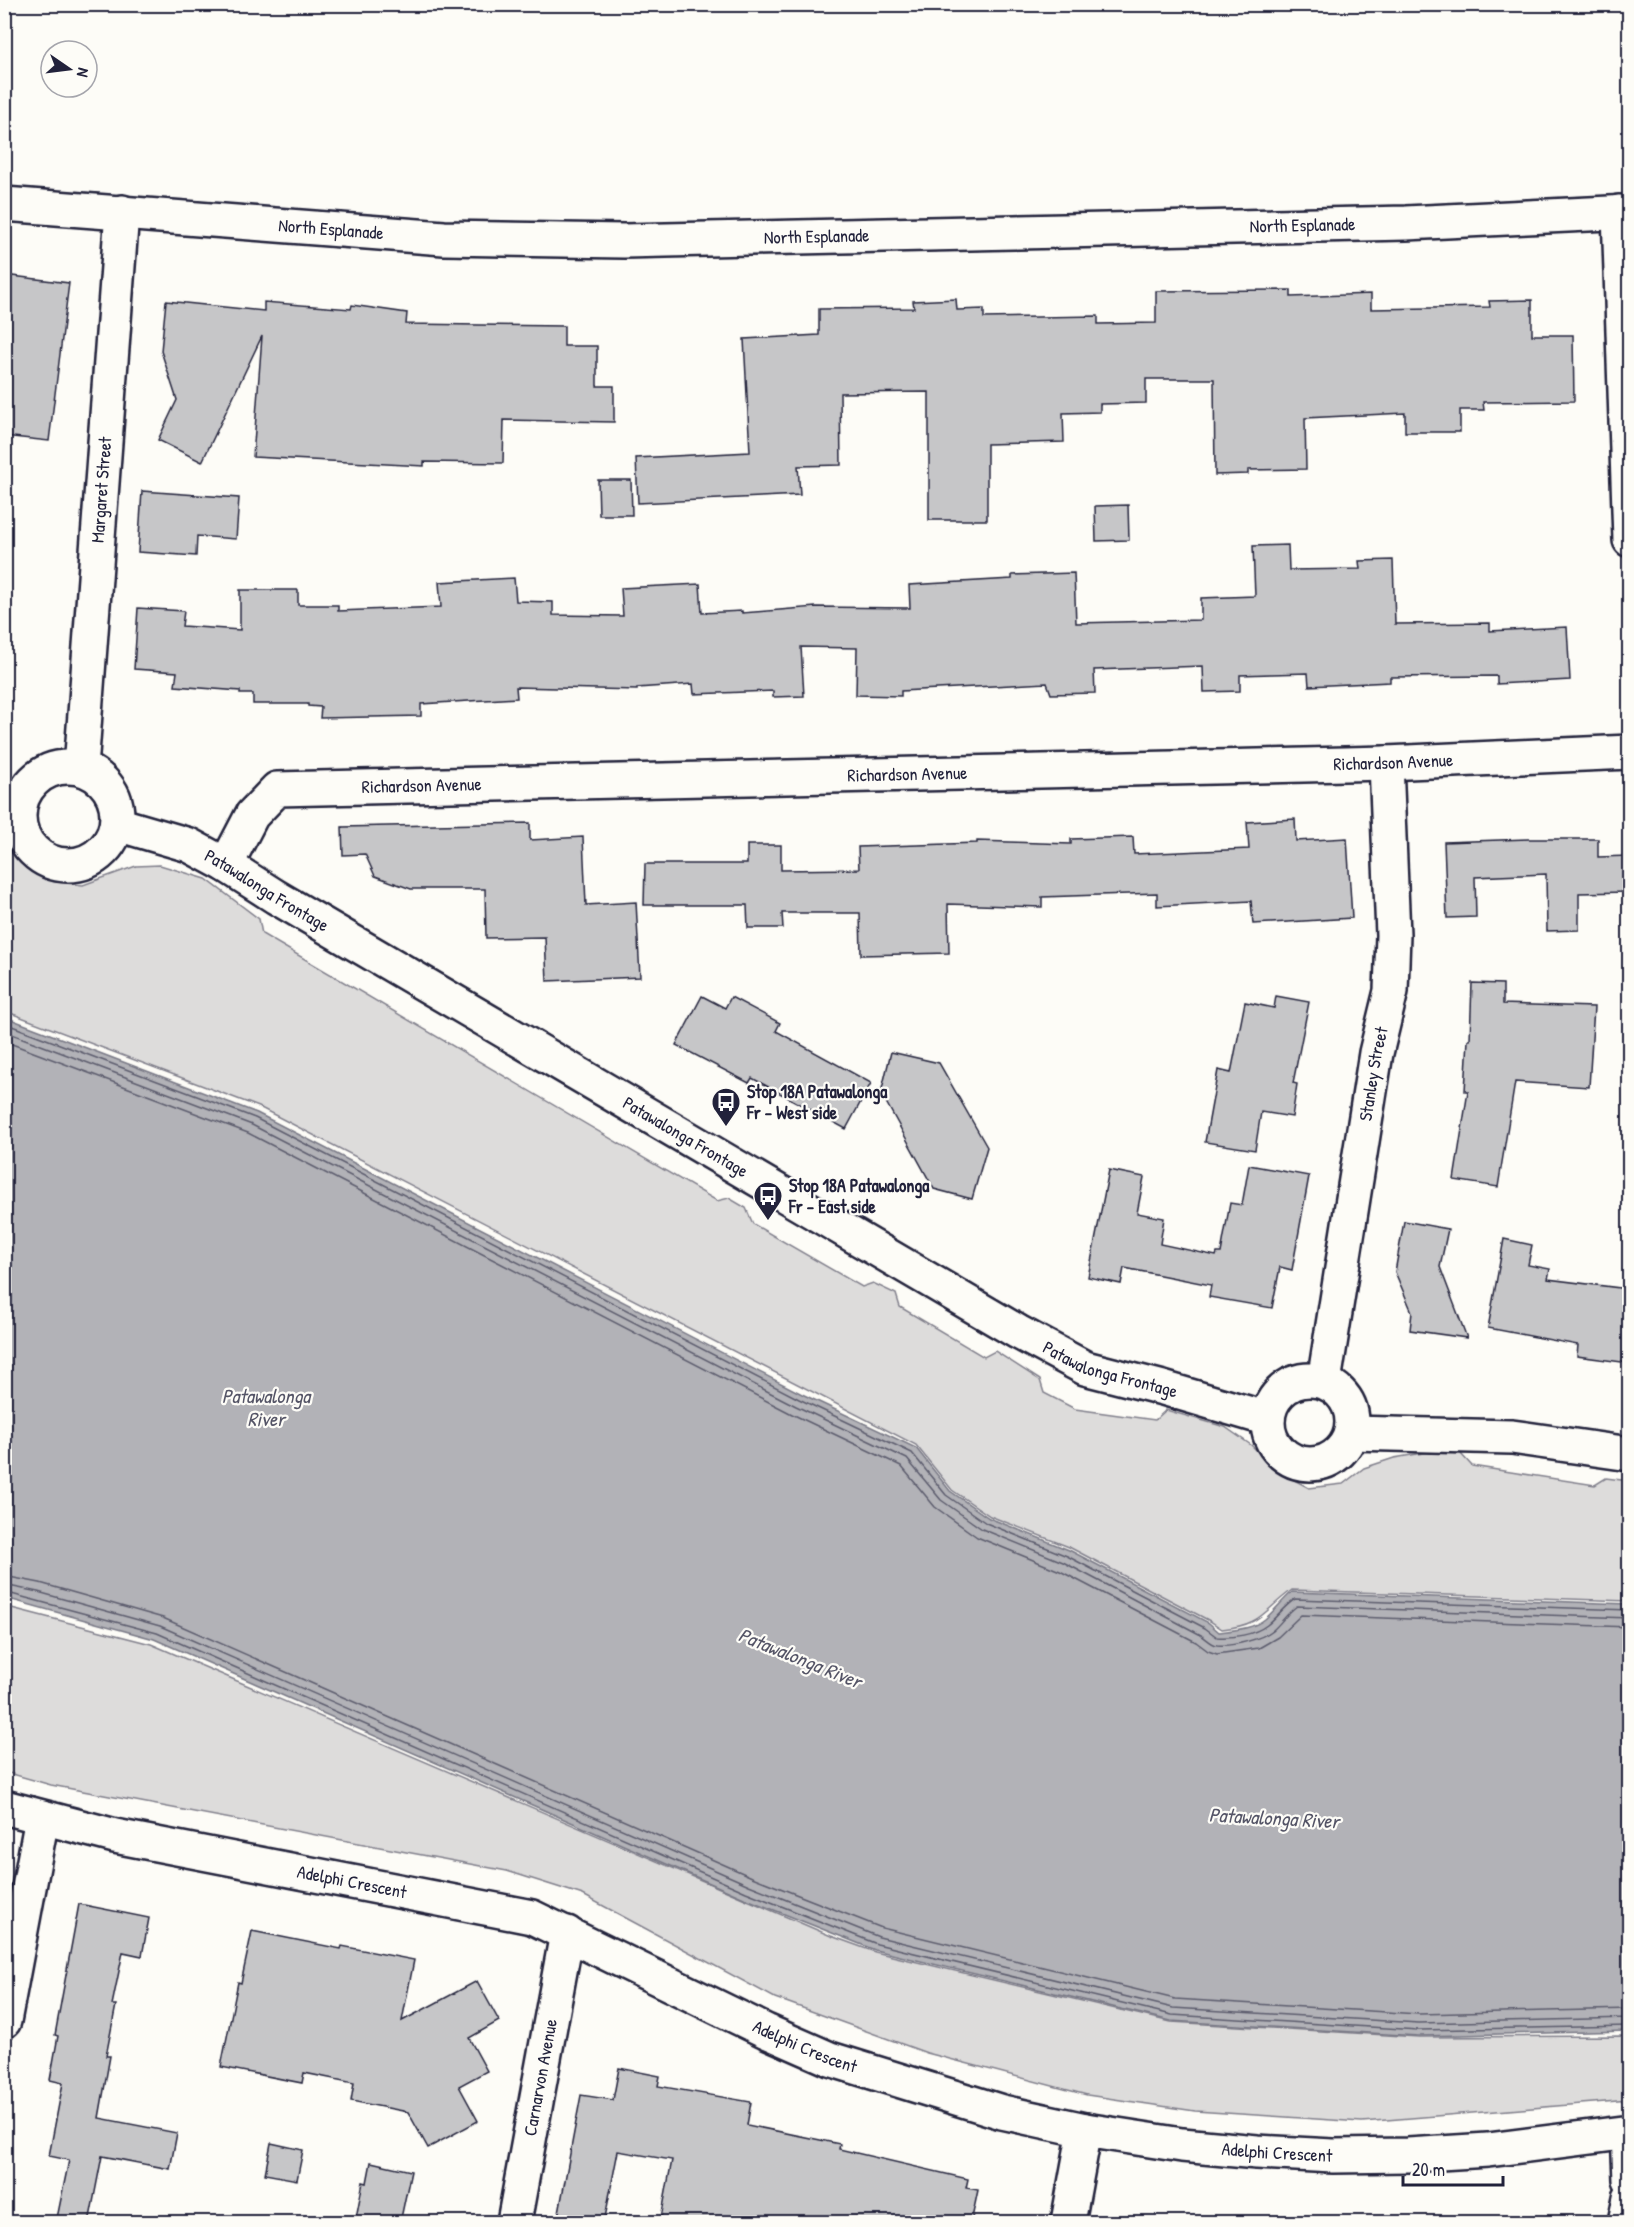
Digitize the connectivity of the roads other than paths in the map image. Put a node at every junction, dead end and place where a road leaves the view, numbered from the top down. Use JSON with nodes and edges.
{"nodes":[{"id":1,"x":4,"y":204,"type":"edge"},
{"id":2,"x":122,"y":212,"type":"junction"},
{"id":3,"x":1624,"y":212,"type":"edge"},
{"id":4,"x":1629,"y":540,"type":"edge"},
{"id":5,"x":1629,"y":752,"type":"edge"},
{"id":6,"x":1386,"y":763,"type":"junction"},
{"id":7,"x":81,"y":768,"type":"junction"},
{"id":8,"x":13,"y":798,"type":"edge"},
{"id":9,"x":117,"y":824,"type":"junction"},
{"id":10,"x":226,"y":865,"type":"junction"},
{"id":11,"x":1324,"y":1382,"type":"junction"},
{"id":12,"x":1268,"y":1419,"type":"junction"},
{"id":13,"x":1351,"y":1432,"type":"junction"},
{"id":14,"x":1629,"y":1454,"type":"edge"},
{"id":15,"x":4,"y":1807,"type":"edge"},
{"id":16,"x":42,"y":1818,"type":"junction"},
{"id":17,"x":567,"y":1934,"type":"junction"},
{"id":18,"x":4,"y":2021,"type":"edge"},
{"id":19,"x":1085,"y":2130,"type":"junction"},
{"id":20,"x":1629,"y":2132,"type":"edge"},
{"id":21,"x":1629,"y":2180,"type":"edge"},
{"id":22,"x":1629,"y":2198,"type":"edge"},
{"id":23,"x":514,"y":2223,"type":"edge"},
{"id":24,"x":1068,"y":2223,"type":"edge"},
{"id":25,"x":1625,"y":2223,"type":"edge"}],
"edges":[{"from":1,"to":2,"type":"street","name":"North Esplanade"},
{"from":2,"to":3,"type":"street","name":"North Esplanade"},
{"from":2,"to":7,"type":"street","name":"Margaret Street"},
{"from":3,"to":4,"type":"street"},
{"from":5,"to":6,"type":"street","name":"Richardson Avenue"},
{"from":6,"to":10,"type":"street","name":"Richardson Avenue"},
{"from":6,"to":11,"type":"street","name":"Stanley Street"},
{"from":7,"to":8,"type":"street"},
{"from":7,"to":9,"type":"street"},
{"from":8,"to":9,"type":"street"},
{"from":9,"to":10,"type":"street","name":"Patawalonga Frontage"},
{"from":10,"to":12,"type":"street","name":"Patawalonga Frontage"},
{"from":11,"to":12,"type":"street"},
{"from":11,"to":13,"type":"street"},
{"from":12,"to":13,"type":"street"},
{"from":13,"to":14,"type":"street"},
{"from":15,"to":16,"type":"street","name":"Adelphi Crescent"},
{"from":16,"to":17,"type":"street","name":"Adelphi Crescent"},
{"from":16,"to":18,"type":"street"},
{"from":17,"to":19,"type":"street","name":"Adelphi Crescent"},
{"from":17,"to":23,"type":"street","name":"Carnarvon Avenue"},
{"from":19,"to":20,"type":"street","name":"Adelphi Crescent"},
{"from":19,"to":24,"type":"street"},
{"from":20,"to":21,"type":"street"},
{"from":22,"to":25,"type":"street"}]}
